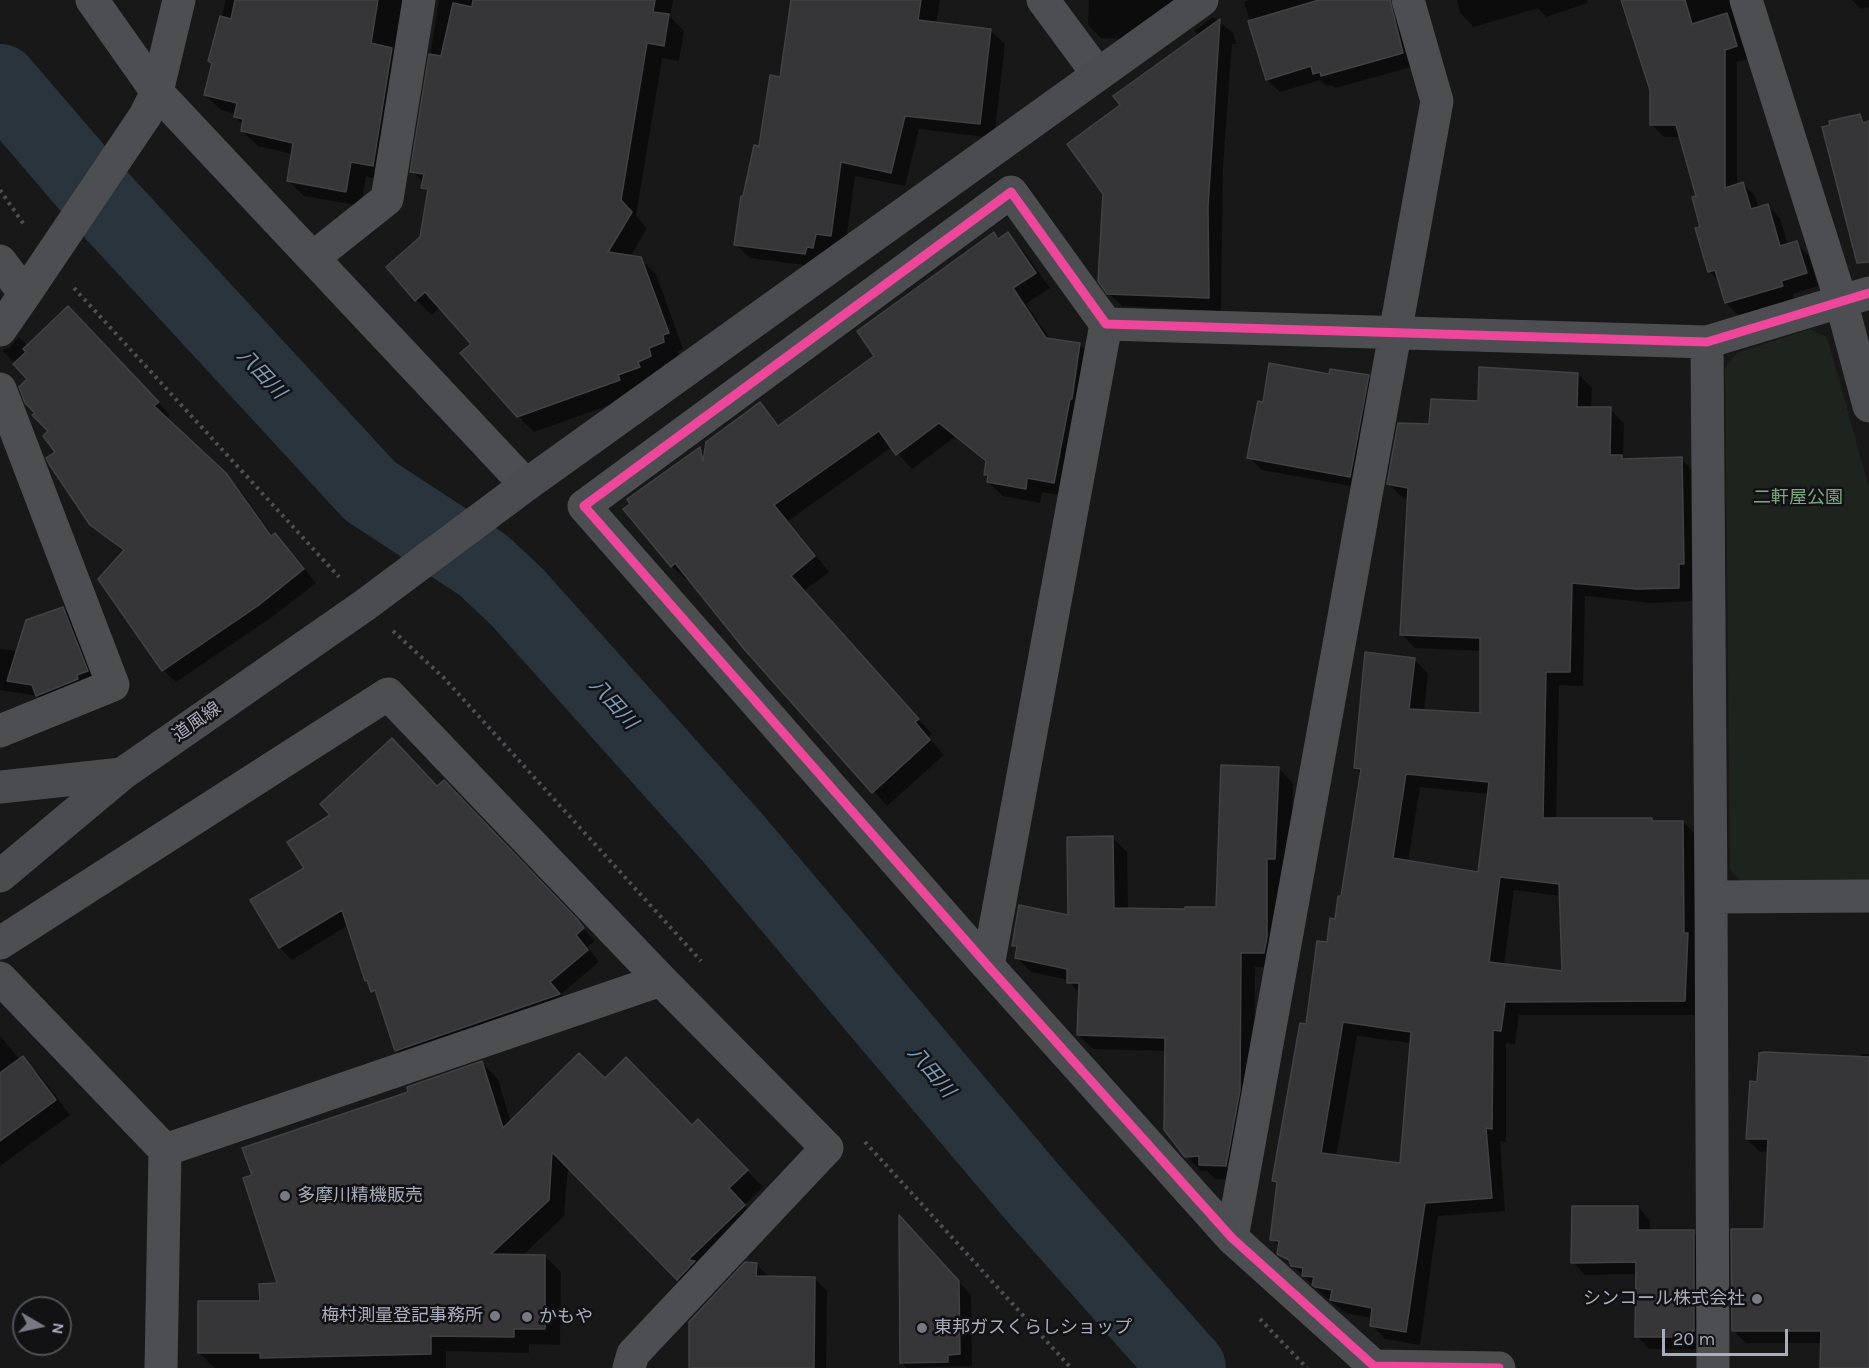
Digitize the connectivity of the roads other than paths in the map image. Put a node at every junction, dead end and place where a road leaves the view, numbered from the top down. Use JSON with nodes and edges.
{"nodes":[{"id":1,"x":92,"y":0,"type":"edge"},
{"id":2,"x":179,"y":0,"type":"edge"},
{"id":3,"x":418,"y":0,"type":"edge"},
{"id":4,"x":1043,"y":0,"type":"edge"},
{"id":5,"x":1202,"y":0,"type":"edge"},
{"id":6,"x":1408,"y":0,"type":"edge"},
{"id":7,"x":1746,"y":0,"type":"edge"},
{"id":8,"x":1097,"y":73,"type":"junction"},
{"id":9,"x":151,"y":104,"type":"junction"},
{"id":10,"x":314,"y":257,"type":"junction"},
{"id":11,"x":0,"y":261,"type":"edge"},
{"id":12,"x":25,"y":294,"type":"junction"},
{"id":13,"x":1855,"y":297,"type":"edge"},
{"id":14,"x":1106,"y":324,"type":"junction"},
{"id":15,"x":0,"y":330,"type":"edge"},
{"id":16,"x":1397,"y":333,"type":"junction"},
{"id":17,"x":1707,"y":342,"type":"junction"},
{"id":18,"x":0,"y":389,"type":"edge"},
{"id":19,"x":1869,"y":406,"type":"edge"},
{"id":20,"x":526,"y":485,"type":"junction"},
{"id":21,"x":0,"y":731,"type":"edge"},
{"id":22,"x":122,"y":774,"type":"junction"},
{"id":23,"x":0,"y":786,"type":"edge"},
{"id":24,"x":0,"y":876,"type":"edge"},
{"id":25,"x":1869,"y":896,"type":"edge"},
{"id":26,"x":1711,"y":897,"type":"junction"},
{"id":27,"x":0,"y":943,"type":"edge"},
{"id":28,"x":988,"y":966,"type":"junction"},
{"id":29,"x":0,"y":978,"type":"edge"},
{"id":30,"x":661,"y":980,"type":"junction"},
{"id":31,"x":165,"y":1150,"type":"junction"},
{"id":32,"x":1232,"y":1238,"type":"junction"},
{"id":33,"x":161,"y":1368,"type":"edge"},
{"id":34,"x":629,"y":1368,"type":"edge"},
{"id":35,"x":1499,"y":1368,"type":"edge"},
{"id":36,"x":1713,"y":1368,"type":"edge"}],
"edges":[{"from":1,"to":9,"type":"street"},
{"from":2,"to":9,"type":"street"},
{"from":3,"to":10,"type":"street"},
{"from":4,"to":8,"type":"street"},
{"from":5,"to":8,"type":"street","name":"道風線"},
{"from":6,"to":16,"type":"street"},
{"from":7,"to":13,"type":"street"},
{"from":8,"to":20,"type":"street","name":"道風線"},
{"from":9,"to":10,"type":"street"},
{"from":9,"to":12,"type":"street"},
{"from":10,"to":20,"type":"street"},
{"from":11,"to":12,"type":"street"},
{"from":12,"to":15,"type":"street"},
{"from":13,"to":17,"type":"street"},
{"from":13,"to":19,"type":"street"},
{"from":14,"to":16,"type":"street"},
{"from":14,"to":28,"type":"street"},
{"from":14,"to":28,"type":"street"},
{"from":16,"to":17,"type":"street"},
{"from":16,"to":32,"type":"street"},
{"from":17,"to":26,"type":"street"},
{"from":18,"to":21,"type":"street"},
{"from":20,"to":22,"type":"street","name":"道風線"},
{"from":22,"to":23,"type":"street"},
{"from":22,"to":24,"type":"street","name":"道風線"},
{"from":25,"to":26,"type":"street"},
{"from":26,"to":36,"type":"street"},
{"from":27,"to":30,"type":"street"},
{"from":28,"to":32,"type":"street"},
{"from":29,"to":31,"type":"street"},
{"from":30,"to":31,"type":"street"},
{"from":30,"to":34,"type":"street"},
{"from":31,"to":33,"type":"street"},
{"from":32,"to":35,"type":"street"}]}
